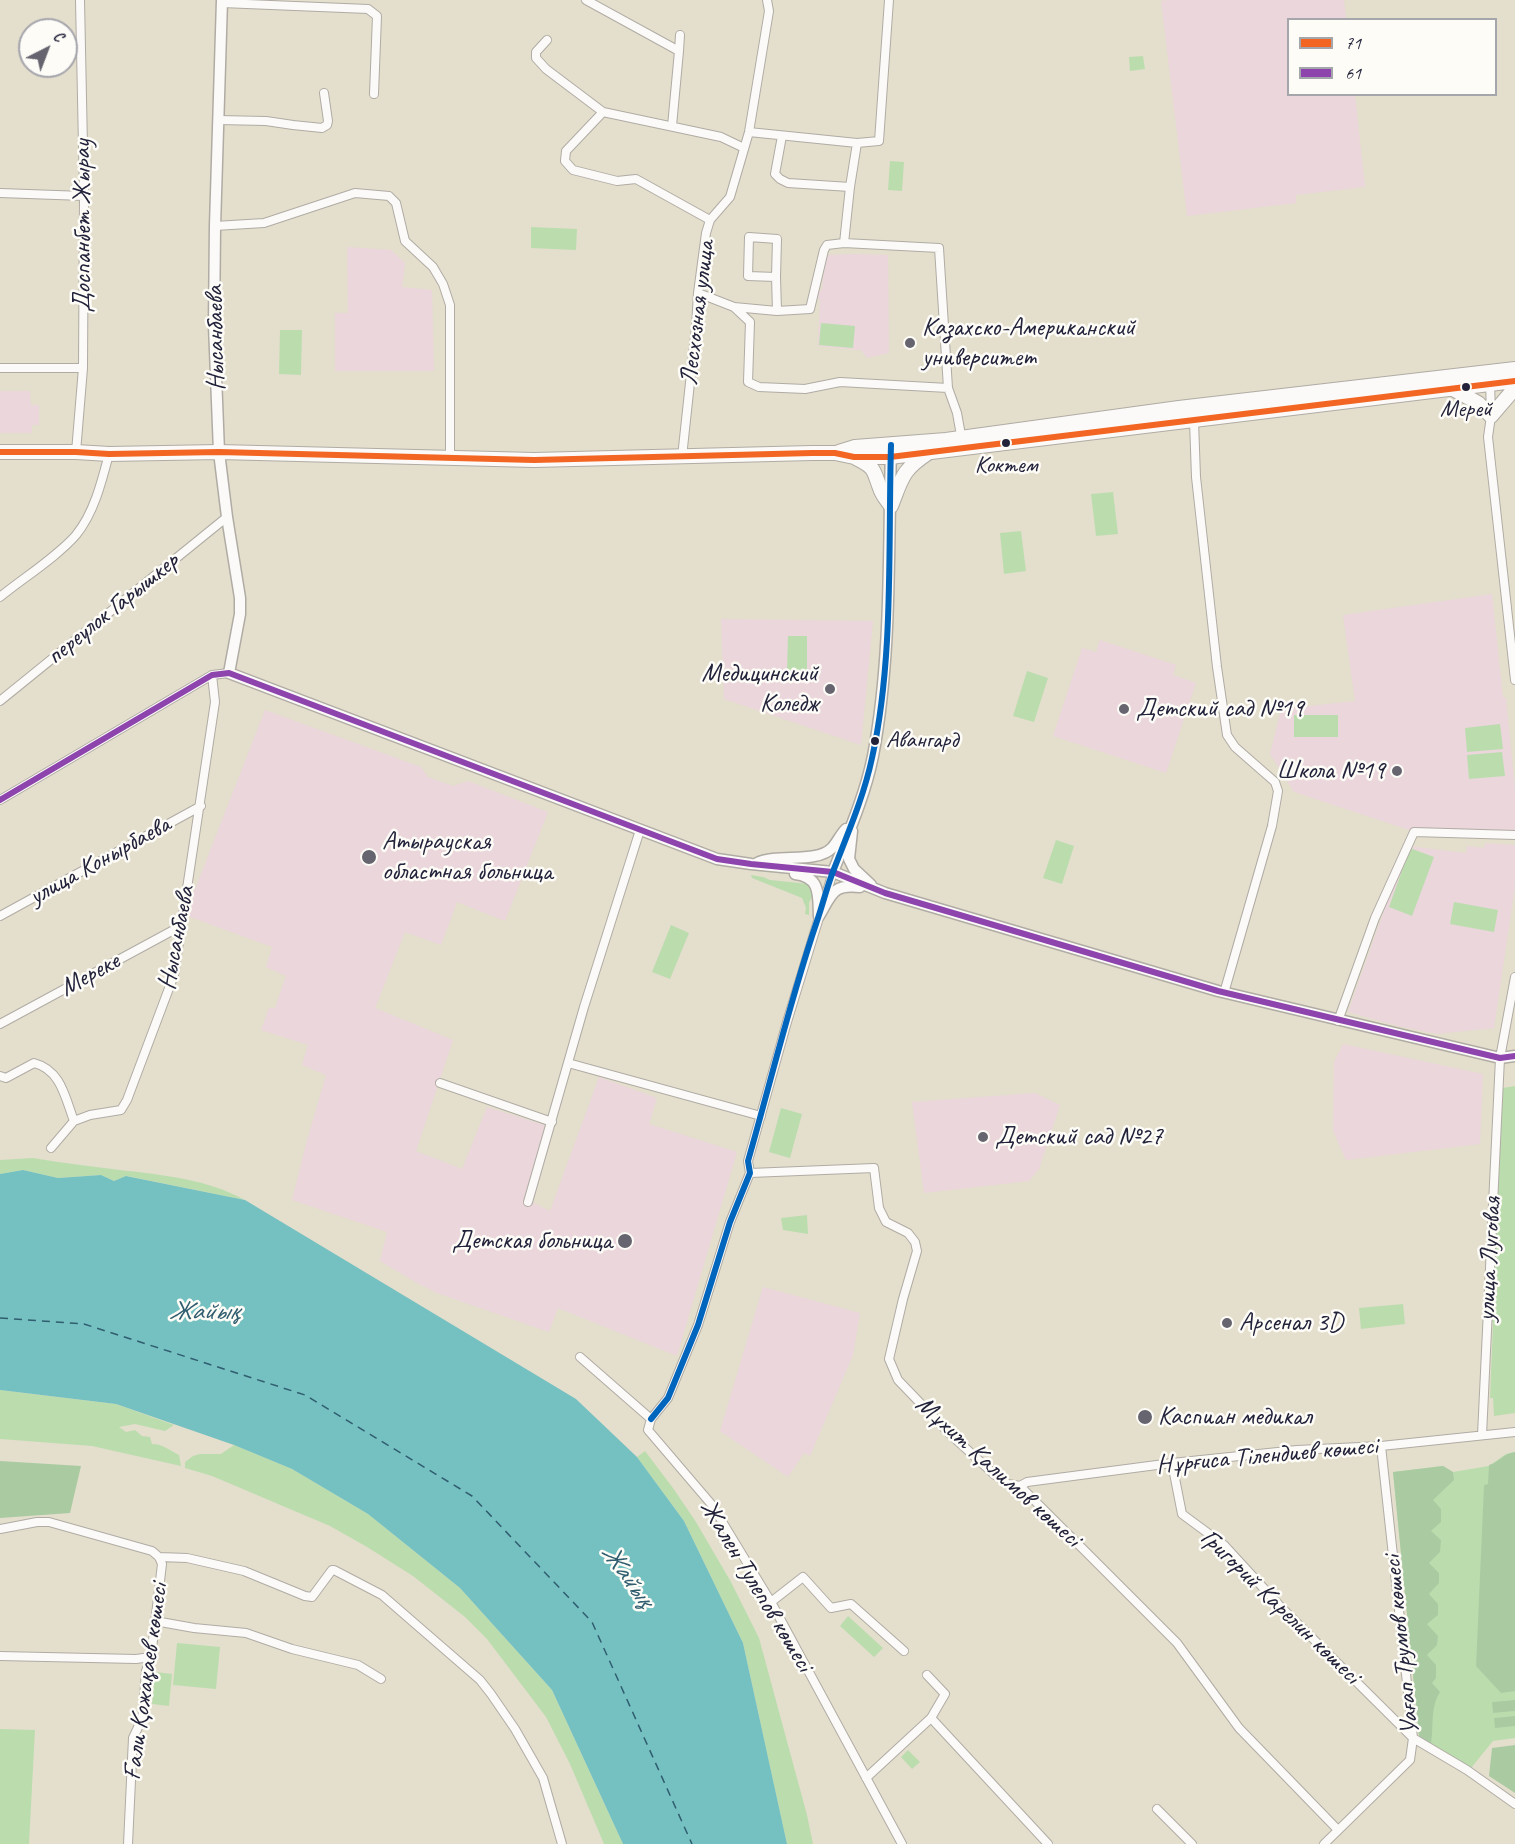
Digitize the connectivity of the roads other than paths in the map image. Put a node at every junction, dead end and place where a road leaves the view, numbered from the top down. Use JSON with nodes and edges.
{"nodes":[{"id":1,"x":80,"y":0,"type":"edge"},
{"id":2,"x":586,"y":0,"type":"edge"},
{"id":3,"x":766,"y":0,"type":"edge"},
{"id":4,"x":890,"y":0,"type":"edge"},
{"id":5,"x":222,"y":1,"type":"edge"},
{"id":6,"x":680,"y":35,"type":"dead end"},
{"id":7,"x":547,"y":40,"type":"dead end"},
{"id":8,"x":679,"y":51,"type":"junction"},
{"id":9,"x":324,"y":93,"type":"dead end"},
{"id":10,"x":374,"y":94,"type":"dead end"},
{"id":11,"x":603,"y":112,"type":"junction"},
{"id":12,"x":218,"y":120,"type":"junction"},
{"id":13,"x":672,"y":126,"type":"junction"},
{"id":14,"x":749,"y":132,"type":"junction"},
{"id":15,"x":782,"y":136,"type":"junction"},
{"id":16,"x":857,"y":143,"type":"junction"},
{"id":17,"x":744,"y":148,"type":"junction"},
{"id":18,"x":850,"y":187,"type":"junction"},
{"id":19,"x":0,"y":193,"type":"edge"},
{"id":20,"x":84,"y":196,"type":"junction"},
{"id":21,"x":710,"y":220,"type":"junction"},
{"id":22,"x":215,"y":226,"type":"junction"},
{"id":23,"x":844,"y":243,"type":"junction"},
{"id":24,"x":776,"y":277,"type":"junction"},
{"id":25,"x":698,"y":292,"type":"junction"},
{"id":26,"x":734,"y":307,"type":"junction"},
{"id":27,"x":777,"y":311,"type":"junction"},
{"id":28,"x":0,"y":368,"type":"edge"},
{"id":29,"x":83,"y":368,"type":"junction"},
{"id":30,"x":1515,"y":369,"type":"edge"},
{"id":31,"x":1490,"y":378,"type":"junction"},
{"id":32,"x":1515,"y":381,"type":"edge"},
{"id":33,"x":948,"y":388,"type":"junction"},
{"id":34,"x":1515,"y":388,"type":"edge"},
{"id":35,"x":1453,"y":389,"type":"junction"},
{"id":36,"x":1491,"y":416,"type":"junction"},
{"id":37,"x":1194,"y":421,"type":"junction"},
{"id":38,"x":963,"y":443,"type":"junction"},
{"id":39,"x":891,"y":451,"type":"junction"},
{"id":40,"x":0,"y":452,"type":"edge"},
{"id":41,"x":76,"y":452,"type":"junction"},
{"id":42,"x":219,"y":452,"type":"junction"},
{"id":43,"x":929,"y":452,"type":"junction"},
{"id":44,"x":835,"y":453,"type":"junction"},
{"id":45,"x":109,"y":454,"type":"junction"},
{"id":46,"x":682,"y":457,"type":"junction"},
{"id":47,"x":854,"y":457,"type":"junction"},
{"id":48,"x":450,"y":459,"type":"junction"},
{"id":49,"x":891,"y":506,"type":"junction"},
{"id":50,"x":227,"y":517,"type":"junction"},
{"id":51,"x":0,"y":597,"type":"edge"},
{"id":52,"x":229,"y":674,"type":"junction"},
{"id":53,"x":212,"y":675,"type":"junction"},
{"id":54,"x":1515,"y":681,"type":"edge"},
{"id":55,"x":0,"y":700,"type":"edge"},
{"id":56,"x":0,"y":800,"type":"edge"},
{"id":57,"x":201,"y":806,"type":"junction"},
{"id":58,"x":853,"y":822,"type":"junction"},
{"id":59,"x":640,"y":830,"type":"junction"},
{"id":60,"x":1515,"y":835,"type":"edge"},
{"id":61,"x":754,"y":865,"type":"junction"},
{"id":62,"x":833,"y":872,"type":"junction"},
{"id":63,"x":874,"y":888,"type":"junction"},
{"id":64,"x":0,"y":916,"type":"edge"},
{"id":65,"x":819,"y":916,"type":"junction"},
{"id":66,"x":181,"y":926,"type":"junction"},
{"id":67,"x":1515,"y":977,"type":"edge"},
{"id":68,"x":1224,"y":993,"type":"junction"},
{"id":69,"x":1338,"y":1021,"type":"junction"},
{"id":70,"x":0,"y":1024,"type":"edge"},
{"id":71,"x":1515,"y":1056,"type":"edge"},
{"id":72,"x":1500,"y":1058,"type":"junction"},
{"id":73,"x":567,"y":1063,"type":"junction"},
{"id":74,"x":0,"y":1076,"type":"edge"},
{"id":75,"x":440,"y":1083,"type":"dead end"},
{"id":76,"x":761,"y":1116,"type":"junction"},
{"id":77,"x":74,"y":1121,"type":"junction"},
{"id":78,"x":552,"y":1122,"type":"junction"},
{"id":79,"x":51,"y":1148,"type":"dead end"},
{"id":80,"x":750,"y":1173,"type":"junction"},
{"id":81,"x":528,"y":1202,"type":"dead end"},
{"id":82,"x":580,"y":1357,"type":"dead end"},
{"id":83,"x":651,"y":1419,"type":"junction"},
{"id":84,"x":1515,"y":1432,"type":"edge"},
{"id":85,"x":1482,"y":1435,"type":"junction"},
{"id":86,"x":1381,"y":1446,"type":"junction"},
{"id":87,"x":1172,"y":1463,"type":"junction"},
{"id":88,"x":1020,"y":1486,"type":"junction"},
{"id":89,"x":0,"y":1530,"type":"edge"},
{"id":90,"x":159,"y":1557,"type":"junction"},
{"id":91,"x":771,"y":1602,"type":"junction"},
{"id":92,"x":155,"y":1621,"type":"junction"},
{"id":93,"x":904,"y":1651,"type":"dead end"},
{"id":94,"x":0,"y":1656,"type":"edge"},
{"id":95,"x":151,"y":1657,"type":"junction"},
{"id":96,"x":927,"y":1675,"type":"dead end"},
{"id":97,"x":381,"y":1679,"type":"dead end"},
{"id":98,"x":931,"y":1718,"type":"junction"},
{"id":99,"x":1413,"y":1738,"type":"junction"},
{"id":100,"x":866,"y":1778,"type":"junction"},
{"id":101,"x":1515,"y":1804,"type":"edge"},
{"id":102,"x":1157,"y":1809,"type":"dead end"},
{"id":103,"x":1338,"y":1830,"type":"junction"},
{"id":104,"x":128,"y":1844,"type":"edge"},
{"id":105,"x":562,"y":1844,"type":"edge"},
{"id":106,"x":902,"y":1844,"type":"edge"},
{"id":107,"x":1048,"y":1844,"type":"edge"},
{"id":108,"x":1192,"y":1844,"type":"edge"},
{"id":109,"x":1324,"y":1844,"type":"edge"}],
"edges":[{"from":1,"to":20,"type":"street","name":"Доспанбет Жырау"},
{"from":2,"to":8,"type":"street"},
{"from":3,"to":14,"type":"street","name":"Лесхозная улица"},
{"from":4,"to":16,"type":"street"},
{"from":5,"to":10,"type":"street"},
{"from":5,"to":12,"type":"street","name":"Нысанбаева"},
{"from":6,"to":8,"type":"street"},
{"from":7,"to":11,"type":"street"},
{"from":8,"to":13,"type":"street"},
{"from":9,"to":12,"type":"street"},
{"from":11,"to":13,"type":"street"},
{"from":11,"to":21,"type":"street"},
{"from":12,"to":22,"type":"street","name":"Нысанбаева"},
{"from":13,"to":17,"type":"street"},
{"from":14,"to":15,"type":"street"},
{"from":14,"to":17,"type":"street","name":"Лесхозная улица"},
{"from":15,"to":16,"type":"street"},
{"from":15,"to":18,"type":"street"},
{"from":16,"to":18,"type":"street"},
{"from":17,"to":21,"type":"street","name":"Лесхозная улица"},
{"from":18,"to":23,"type":"street"},
{"from":19,"to":20,"type":"street"},
{"from":20,"to":29,"type":"street","name":"Доспанбет Жырау"},
{"from":21,"to":25,"type":"street","name":"Лесхозная улица"},
{"from":22,"to":42,"type":"street","name":"Нысанбаева"},
{"from":22,"to":48,"type":"street"},
{"from":23,"to":27,"type":"street"},
{"from":23,"to":33,"type":"street"},
{"from":24,"to":24,"type":"street"},
{"from":24,"to":27,"type":"street"},
{"from":25,"to":26,"type":"street"},
{"from":25,"to":46,"type":"street","name":"Лесхозная улица"},
{"from":26,"to":27,"type":"street"},
{"from":26,"to":33,"type":"street"},
{"from":28,"to":29,"type":"street"},
{"from":29,"to":41,"type":"street","name":"Доспанбет Жырау"},
{"from":30,"to":31,"type":"main road"},
{"from":31,"to":32,"type":"main road"},
{"from":31,"to":35,"type":"main road"},
{"from":31,"to":36,"type":"street"},
{"from":31,"to":38,"type":"main road"},
{"from":33,"to":38,"type":"street"},
{"from":34,"to":36,"type":"main road"},
{"from":35,"to":36,"type":"main road"},
{"from":35,"to":37,"type":"main road"},
{"from":36,"to":54,"type":"street"},
{"from":37,"to":38,"type":"main road"},
{"from":37,"to":68,"type":"street"},
{"from":38,"to":39,"type":"main road"},
{"from":38,"to":43,"type":"main road"},
{"from":39,"to":43,"type":"main road"},
{"from":39,"to":44,"type":"main road"},
{"from":39,"to":47,"type":"main road"},
{"from":39,"to":49,"type":"street"},
{"from":40,"to":41,"type":"main road"},
{"from":41,"to":45,"type":"main road"},
{"from":42,"to":45,"type":"main road"},
{"from":42,"to":48,"type":"main road"},
{"from":42,"to":50,"type":"street","name":"Нысанбаева"},
{"from":43,"to":49,"type":"main road"},
{"from":44,"to":46,"type":"main road"},
{"from":44,"to":47,"type":"main road"},
{"from":45,"to":51,"type":"street"},
{"from":46,"to":48,"type":"main road"},
{"from":47,"to":49,"type":"main road"},
{"from":49,"to":58,"type":"street"},
{"from":50,"to":52,"type":"street","name":"Нысанбаева"},
{"from":50,"to":55,"type":"street","name":"переулок Гарышкер"},
{"from":52,"to":53,"type":"street"},
{"from":52,"to":59,"type":"street"},
{"from":53,"to":56,"type":"street"},
{"from":53,"to":57,"type":"street","name":"Нысанбаева"},
{"from":57,"to":64,"type":"street","name":"улица Конырбаева"},
{"from":57,"to":66,"type":"street","name":"Нысанбаева"},
{"from":58,"to":61,"type":"street"},
{"from":58,"to":62,"type":"street"},
{"from":58,"to":63,"type":"street"},
{"from":59,"to":61,"type":"street"},
{"from":59,"to":73,"type":"street"},
{"from":60,"to":69,"type":"street"},
{"from":61,"to":62,"type":"street"},
{"from":61,"to":65,"type":"street"},
{"from":62,"to":63,"type":"street"},
{"from":62,"to":65,"type":"street"},
{"from":63,"to":65,"type":"street"},
{"from":63,"to":68,"type":"street"},
{"from":65,"to":76,"type":"street"},
{"from":66,"to":70,"type":"street","name":"Мереке"},
{"from":66,"to":77,"type":"street","name":"Нысанбаева"},
{"from":67,"to":72,"type":"street","name":"улица Луговая"},
{"from":68,"to":69,"type":"street"},
{"from":69,"to":72,"type":"street"},
{"from":71,"to":72,"type":"street"},
{"from":72,"to":85,"type":"street","name":"улица Луговая"},
{"from":73,"to":76,"type":"street"},
{"from":73,"to":78,"type":"street"},
{"from":74,"to":77,"type":"street"},
{"from":75,"to":78,"type":"street"},
{"from":76,"to":80,"type":"street"},
{"from":77,"to":79,"type":"street"},
{"from":78,"to":81,"type":"street"},
{"from":80,"to":83,"type":"street"},
{"from":80,"to":88,"type":"street","name":"Мұхит Қалимов көшесі"},
{"from":82,"to":83,"type":"street","name":"Жален Тулепов көшесі"},
{"from":83,"to":91,"type":"street","name":"Жален Тулепов көшесі"},
{"from":84,"to":85,"type":"street","name":"Нұрғиса Тілендиев көшесі"},
{"from":85,"to":86,"type":"street","name":"Нұрғиса Тілендиев көшесі"},
{"from":86,"to":87,"type":"street","name":"Нұрғиса Тілендиев көшесі"},
{"from":86,"to":99,"type":"street","name":"Уағап Трумов көшесі"},
{"from":87,"to":88,"type":"street","name":"Нұрғиса Тілендиев көшесі"},
{"from":87,"to":99,"type":"street","name":"Григорий Карелин көшесі"},
{"from":88,"to":103,"type":"street","name":"Мұхит Қалимов көшесі"},
{"from":89,"to":90,"type":"street"},
{"from":90,"to":92,"type":"street","name":"Ғали Қожақаев көшесі"},
{"from":90,"to":105,"type":"street"},
{"from":91,"to":93,"type":"street"},
{"from":91,"to":100,"type":"street","name":"Жален Тулепов көшесі"},
{"from":92,"to":95,"type":"street","name":"Ғали Қожақаев көшесі"},
{"from":92,"to":97,"type":"street"},
{"from":94,"to":95,"type":"street"},
{"from":95,"to":104,"type":"street","name":"Ғали Қожақаев көшесі"},
{"from":96,"to":98,"type":"street"},
{"from":98,"to":100,"type":"street"},
{"from":98,"to":107,"type":"street"},
{"from":99,"to":101,"type":"street","name":"Григорий Карелин көшесі"},
{"from":99,"to":103,"type":"street","name":"Уағап Трумов көшесі"},
{"from":100,"to":106,"type":"street","name":"Жален Тулепов көшесі"},
{"from":102,"to":108,"type":"street"},
{"from":103,"to":109,"type":"street","name":"Уағап Трумов көшесі"}]}
